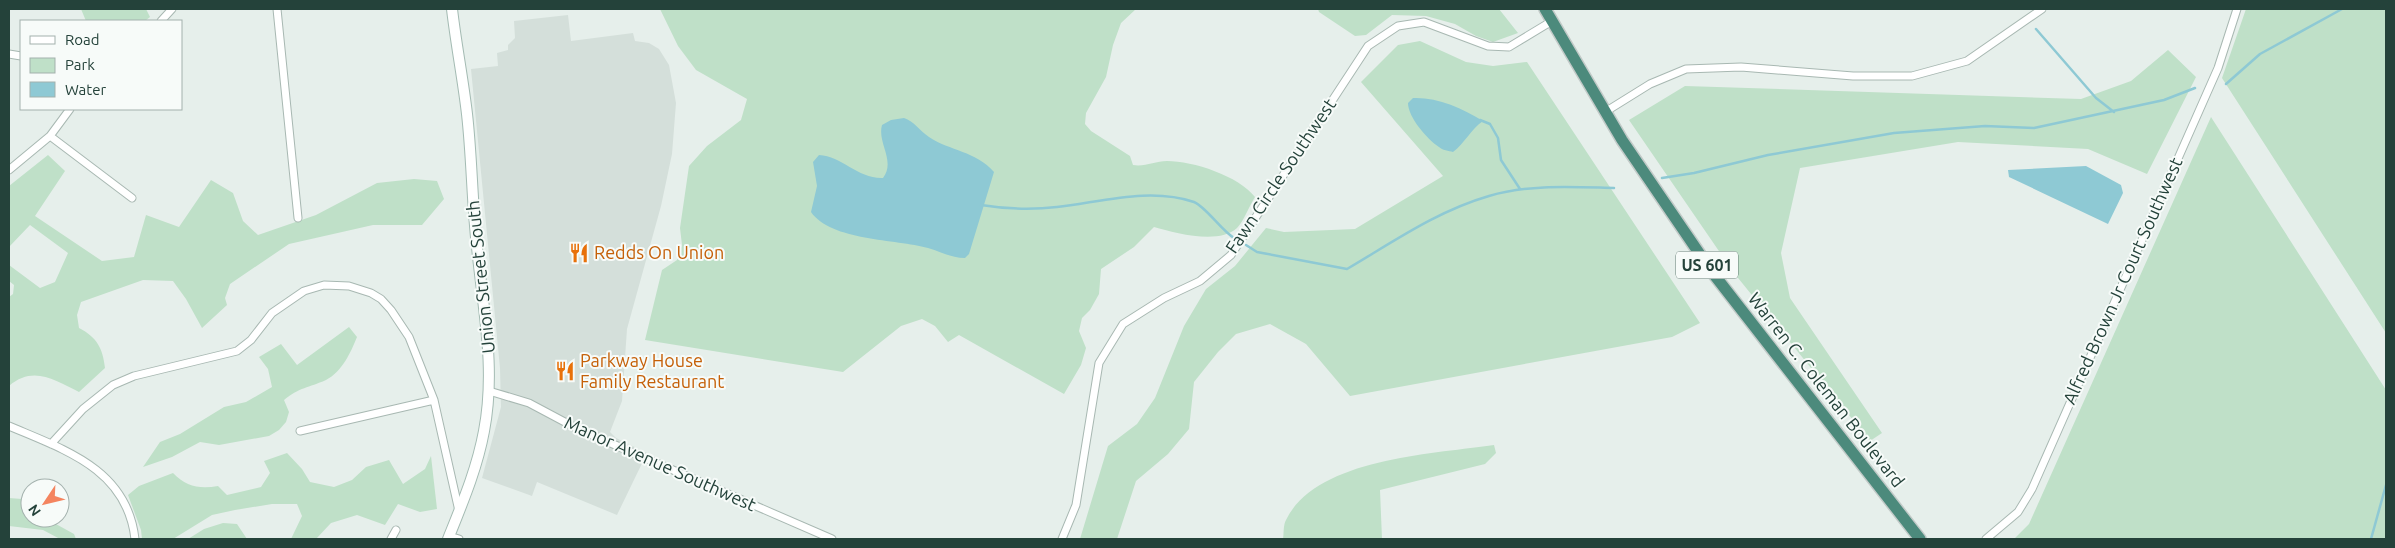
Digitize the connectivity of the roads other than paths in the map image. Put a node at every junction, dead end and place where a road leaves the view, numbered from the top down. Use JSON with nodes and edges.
{"nodes":[{"id":1,"x":172,"y":9,"type":"edge"},
{"id":2,"x":277,"y":9,"type":"edge"},
{"id":3,"x":452,"y":9,"type":"edge"},
{"id":4,"x":1545,"y":9,"type":"edge"},
{"id":5,"x":2042,"y":9,"type":"edge"},
{"id":6,"x":2237,"y":9,"type":"edge"},
{"id":7,"x":162,"y":20,"type":"edge"},
{"id":8,"x":1552,"y":20,"type":"junction"},
{"id":9,"x":69,"y":110,"type":"edge"},
{"id":10,"x":1605,"y":112,"type":"junction"},
{"id":11,"x":50,"y":136,"type":"junction"},
{"id":12,"x":9,"y":170,"type":"edge"},
{"id":13,"x":132,"y":198,"type":"dead end"},
{"id":14,"x":298,"y":218,"type":"dead end"},
{"id":15,"x":489,"y":391,"type":"junction"},
{"id":16,"x":434,"y":400,"type":"junction"},
{"id":17,"x":9,"y":426,"type":"edge"},
{"id":18,"x":300,"y":430,"type":"dead end"},
{"id":19,"x":51,"y":444,"type":"junction"},
{"id":20,"x":459,"y":511,"type":"junction"},
{"id":21,"x":396,"y":530,"type":"dead end"},
{"id":22,"x":452,"y":538,"type":"edge"},
{"id":23,"x":135,"y":539,"type":"edge"},
{"id":24,"x":392,"y":539,"type":"edge"},
{"id":25,"x":832,"y":539,"type":"edge"},
{"id":26,"x":1062,"y":539,"type":"edge"},
{"id":27,"x":1920,"y":539,"type":"edge"},
{"id":28,"x":1986,"y":539,"type":"edge"}],
"edges":[{"from":1,"to":7,"type":"street"},
{"from":2,"to":14,"type":"street"},
{"from":3,"to":15,"type":"main road","name":"Union Street South"},
{"from":4,"to":8,"type":"highway","name":"Warren C. Coleman Boulevard","number":"US 601"},
{"from":5,"to":10,"type":"street"},
{"from":6,"to":28,"type":"street","name":"Alfred Brown Jr Court Southwest"},
{"from":8,"to":10,"type":"highway","name":"Warren C. Coleman Boulevard","number":"US 601"},
{"from":8,"to":26,"type":"street","name":"Fawn Circle Southwest"},
{"from":9,"to":11,"type":"street"},
{"from":10,"to":27,"type":"highway","name":"Warren C. Coleman Boulevard","number":"US 601"},
{"from":11,"to":12,"type":"street"},
{"from":11,"to":13,"type":"street"},
{"from":15,"to":20,"type":"main road","name":"Union Street South"},
{"from":15,"to":25,"type":"street","name":"Manor Avenue Southwest"},
{"from":16,"to":18,"type":"street"},
{"from":16,"to":19,"type":"street"},
{"from":16,"to":20,"type":"street"},
{"from":17,"to":19,"type":"street"},
{"from":19,"to":23,"type":"street"},
{"from":20,"to":22,"type":"main road","name":"Union Street South"},
{"from":21,"to":24,"type":"street"}]}
